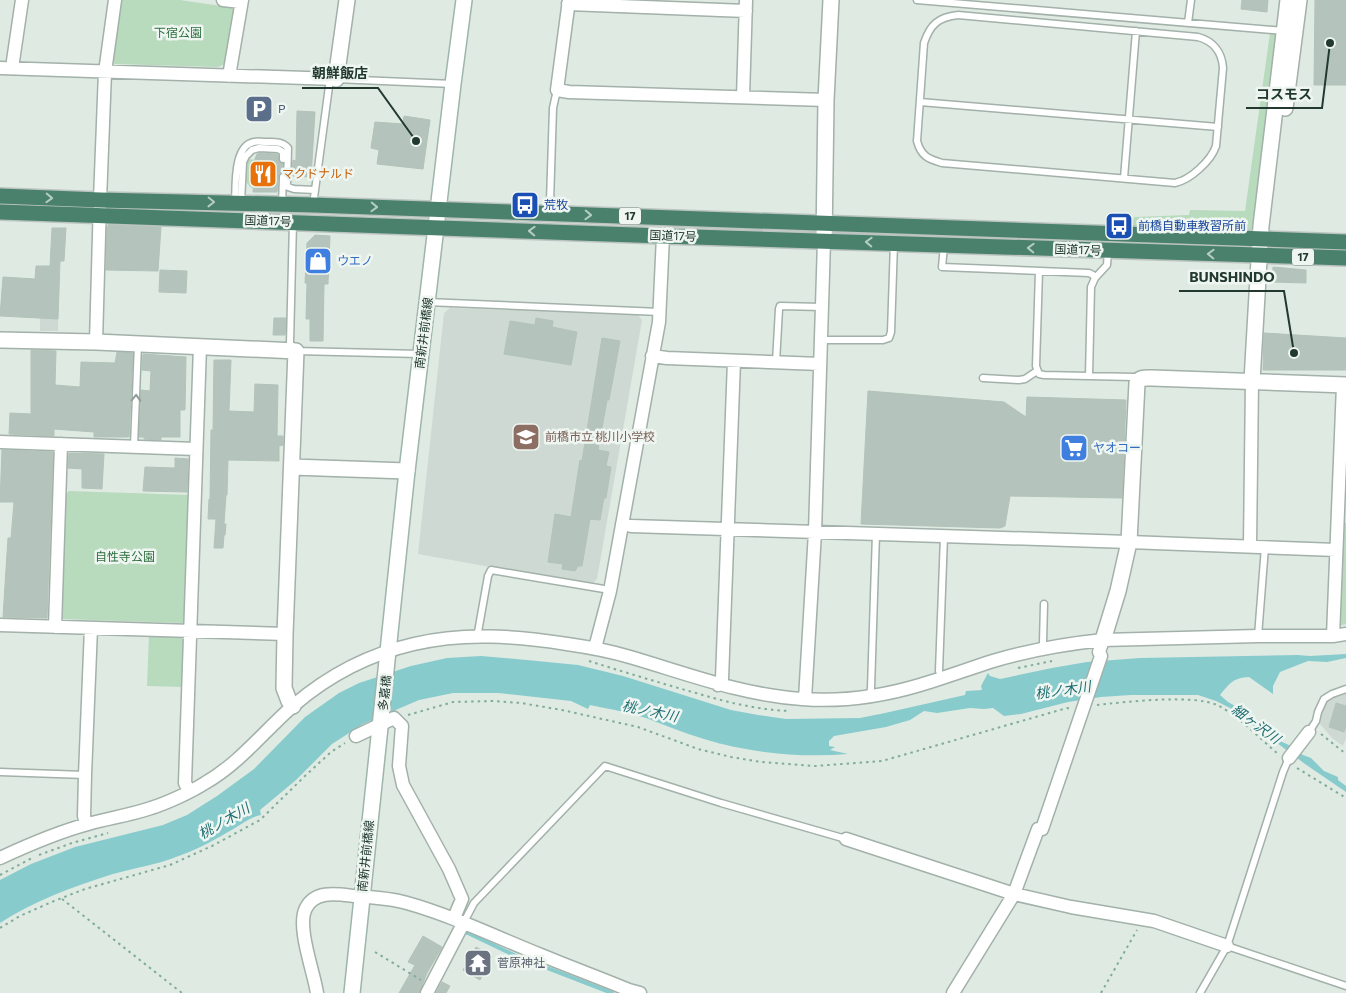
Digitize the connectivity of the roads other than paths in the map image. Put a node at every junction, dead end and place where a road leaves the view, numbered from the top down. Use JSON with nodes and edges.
{"nodes":[{"id":1,"x":22,"y":0,"type":"edge"},
{"id":2,"x":115,"y":0,"type":"edge"},
{"id":3,"x":223,"y":0,"type":"edge"},
{"id":4,"x":347,"y":0,"type":"edge"},
{"id":5,"x":464,"y":0,"type":"edge"},
{"id":6,"x":831,"y":0,"type":"edge"},
{"id":7,"x":917,"y":0,"type":"edge"},
{"id":8,"x":1191,"y":0,"type":"edge"},
{"id":9,"x":1288,"y":0,"type":"edge"},
{"id":10,"x":1299,"y":0,"type":"edge"},
{"id":11,"x":241,"y":1,"type":"edge"},
{"id":12,"x":569,"y":2,"type":"edge"},
{"id":13,"x":746,"y":5,"type":"edge"},
{"id":14,"x":1188,"y":23,"type":"junction"},
{"id":15,"x":1136,"y":31,"type":"junction"},
{"id":16,"x":1284,"y":31,"type":"junction"},
{"id":17,"x":0,"y":68,"type":"edge"},
{"id":18,"x":13,"y":68,"type":"junction"},
{"id":19,"x":106,"y":72,"type":"junction"},
{"id":20,"x":229,"y":76,"type":"junction"},
{"id":21,"x":333,"y":79,"type":"junction"},
{"id":22,"x":453,"y":84,"type":"junction"},
{"id":23,"x":556,"y":90,"type":"junction"},
{"id":24,"x":744,"y":97,"type":"junction"},
{"id":25,"x":826,"y":100,"type":"junction"},
{"id":26,"x":920,"y":102,"type":"junction"},
{"id":27,"x":1129,"y":119,"type":"junction"},
{"id":28,"x":1218,"y":128,"type":"junction"},
{"id":29,"x":1124,"y":178,"type":"junction"},
{"id":30,"x":0,"y":196,"type":"edge"},
{"id":31,"x":314,"y":198,"type":"junction"},
{"id":32,"x":238,"y":203,"type":"junction"},
{"id":33,"x":282,"y":204,"type":"junction"},
{"id":34,"x":100,"y":208,"type":"junction"},
{"id":35,"x":438,"y":210,"type":"junction"},
{"id":36,"x":0,"y":212,"type":"edge"},
{"id":37,"x":548,"y":213,"type":"junction"},
{"id":38,"x":293,"y":222,"type":"junction"},
{"id":39,"x":825,"y":224,"type":"junction"},
{"id":40,"x":436,"y":227,"type":"junction"},
{"id":41,"x":663,"y":236,"type":"junction"},
{"id":42,"x":1261,"y":240,"type":"junction"},
{"id":43,"x":824,"y":241,"type":"junction"},
{"id":44,"x":1346,"y":242,"type":"edge"},
{"id":45,"x":894,"y":243,"type":"junction"},
{"id":46,"x":944,"y":245,"type":"junction"},
{"id":47,"x":1108,"y":251,"type":"junction"},
{"id":48,"x":1260,"y":256,"type":"junction"},
{"id":49,"x":1346,"y":258,"type":"edge"},
{"id":50,"x":1039,"y":271,"type":"junction"},
{"id":51,"x":1095,"y":278,"type":"junction"},
{"id":52,"x":427,"y":302,"type":"junction"},
{"id":53,"x":822,"y":307,"type":"junction"},
{"id":54,"x":660,"y":312,"type":"junction"},
{"id":55,"x":0,"y":340,"type":"edge"},
{"id":56,"x":821,"y":340,"type":"junction"},
{"id":57,"x":96,"y":342,"type":"junction"},
{"id":58,"x":138,"y":344,"type":"junction"},
{"id":59,"x":0,"y":345,"type":"edge"},
{"id":60,"x":200,"y":346,"type":"junction"},
{"id":61,"x":296,"y":351,"type":"junction"},
{"id":62,"x":422,"y":354,"type":"junction"},
{"id":63,"x":652,"y":356,"type":"junction"},
{"id":64,"x":734,"y":361,"type":"junction"},
{"id":65,"x":776,"y":362,"type":"junction"},
{"id":66,"x":820,"y":364,"type":"junction"},
{"id":67,"x":1037,"y":371,"type":"junction"},
{"id":68,"x":1089,"y":376,"type":"junction"},
{"id":69,"x":983,"y":378,"type":"dead end"},
{"id":70,"x":1139,"y":379,"type":"junction"},
{"id":71,"x":1252,"y":381,"type":"junction"},
{"id":72,"x":1344,"y":385,"type":"edge"},
{"id":73,"x":0,"y":442,"type":"edge"},
{"id":74,"x":61,"y":444,"type":"junction"},
{"id":75,"x":134,"y":446,"type":"junction"},
{"id":76,"x":196,"y":449,"type":"junction"},
{"id":77,"x":292,"y":467,"type":"junction"},
{"id":78,"x":407,"y":471,"type":"junction"},
{"id":79,"x":622,"y":524,"type":"junction"},
{"id":80,"x":728,"y":529,"type":"junction"},
{"id":81,"x":815,"y":532,"type":"junction"},
{"id":82,"x":876,"y":534,"type":"junction"},
{"id":83,"x":944,"y":536,"type":"junction"},
{"id":84,"x":1129,"y":542,"type":"junction"},
{"id":85,"x":1250,"y":546,"type":"junction"},
{"id":86,"x":1265,"y":547,"type":"junction"},
{"id":87,"x":1336,"y":550,"type":"junction"},
{"id":88,"x":610,"y":590,"type":"junction"},
{"id":89,"x":1044,"y":604,"type":"dead end"},
{"id":90,"x":0,"y":625,"type":"edge"},
{"id":91,"x":55,"y":627,"type":"junction"},
{"id":92,"x":91,"y":628,"type":"junction"},
{"id":93,"x":190,"y":632,"type":"junction"},
{"id":94,"x":285,"y":634,"type":"junction"},
{"id":95,"x":1346,"y":634,"type":"edge"},
{"id":96,"x":476,"y":636,"type":"junction"},
{"id":97,"x":1258,"y":636,"type":"junction"},
{"id":98,"x":1333,"y":636,"type":"junction"},
{"id":99,"x":1103,"y":640,"type":"junction"},
{"id":100,"x":595,"y":648,"type":"junction"},
{"id":101,"x":1040,"y":649,"type":"junction"},
{"id":102,"x":388,"y":650,"type":"junction"},
{"id":103,"x":387,"y":667,"type":"joint"},
{"id":104,"x":939,"y":679,"type":"junction"},
{"id":105,"x":718,"y":685,"type":"junction"},
{"id":106,"x":1346,"y":690,"type":"edge"},
{"id":107,"x":870,"y":696,"type":"junction"},
{"id":108,"x":805,"y":699,"type":"junction"},
{"id":109,"x":293,"y":706,"type":"junction"},
{"id":110,"x":386,"y":721,"type":"junction"},
{"id":111,"x":1310,"y":730,"type":"joint"},
{"id":112,"x":356,"y":736,"type":"road end"},
{"id":113,"x":1288,"y":760,"type":"joint"},
{"id":114,"x":0,"y":772,"type":"edge"},
{"id":115,"x":85,"y":775,"type":"junction"},
{"id":116,"x":188,"y":791,"type":"junction"},
{"id":117,"x":86,"y":824,"type":"junction"},
{"id":118,"x":846,"y":839,"type":"joint"},
{"id":119,"x":0,"y":858,"type":"edge"},
{"id":120,"x":1014,"y":894,"type":"junction"},
{"id":121,"x":362,"y":896,"type":"junction"},
{"id":122,"x":459,"y":920,"type":"junction"},
{"id":123,"x":1227,"y":946,"type":"junction"},
{"id":124,"x":1346,"y":986,"type":"edge"},
{"id":125,"x":429,"y":989,"type":"edge"},
{"id":126,"x":318,"y":993,"type":"edge"},
{"id":127,"x":352,"y":993,"type":"edge"},
{"id":128,"x":640,"y":993,"type":"edge"},
{"id":129,"x":954,"y":993,"type":"edge"},
{"id":130,"x":1200,"y":993,"type":"edge"}],
"edges":[{"from":1,"to":18,"type":"street"},
{"from":2,"to":19,"type":"street"},
{"from":3,"to":11,"type":"street"},
{"from":4,"to":21,"type":"street"},
{"from":5,"to":22,"type":"street","name":"南新井前橋線"},
{"from":6,"to":25,"type":"street"},
{"from":7,"to":14,"type":"lane"},
{"from":8,"to":14,"type":"lane"},
{"from":9,"to":16,"type":"street"},
{"from":10,"to":42,"type":"street"},
{"from":11,"to":20,"type":"street"},
{"from":12,"to":13,"type":"street"},
{"from":12,"to":23,"type":"street"},
{"from":13,"to":24,"type":"street"},
{"from":14,"to":16,"type":"lane"},
{"from":15,"to":26,"type":"lane"},
{"from":15,"to":27,"type":"lane"},
{"from":15,"to":28,"type":"lane"},
{"from":16,"to":42,"type":"street"},
{"from":17,"to":18,"type":"street"},
{"from":18,"to":19,"type":"street"},
{"from":19,"to":20,"type":"street"},
{"from":19,"to":34,"type":"street"},
{"from":20,"to":21,"type":"street"},
{"from":21,"to":22,"type":"lane"},
{"from":21,"to":31,"type":"lane"},
{"from":22,"to":35,"type":"street","name":"南新井前橋線"},
{"from":23,"to":24,"type":"street"},
{"from":23,"to":37,"type":"lane"},
{"from":24,"to":25,"type":"street"},
{"from":25,"to":39,"type":"street"},
{"from":26,"to":27,"type":"lane"},
{"from":26,"to":29,"type":"lane"},
{"from":27,"to":28,"type":"lane"},
{"from":27,"to":29,"type":"lane"},
{"from":28,"to":29,"type":"lane"},
{"from":30,"to":34,"type":"highway","name":"国道17号","number":"17","one_way":true},
{"from":31,"to":32,"type":"lane"},
{"from":31,"to":33,"type":"highway","name":"国道17号","number":"17"},
{"from":31,"to":35,"type":"highway","name":"国道17号","number":"17","one_way":true},
{"from":32,"to":33,"type":"highway","name":"国道17号","number":"17"},
{"from":32,"to":33,"type":"lane"},
{"from":34,"to":32,"type":"highway","name":"国道17号","number":"17","one_way":true},
{"from":34,"to":36,"type":"highway","name":"国道17号","number":"17"},
{"from":34,"to":38,"type":"highway","name":"国道17号","number":"17"},
{"from":34,"to":57,"type":"street"},
{"from":35,"to":37,"type":"highway","name":"国道17号","number":"17"},
{"from":35,"to":40,"type":"street","name":"南新井前橋線"},
{"from":37,"to":39,"type":"highway","name":"国道17号","number":"17","one_way":true},
{"from":38,"to":40,"type":"highway","name":"国道17号","number":"17"},
{"from":38,"to":61,"type":"lane"},
{"from":39,"to":42,"type":"highway","name":"国道17号","number":"17"},
{"from":39,"to":43,"type":"street"},
{"from":41,"to":40,"type":"highway","name":"国道17号","number":"17","one_way":true},
{"from":40,"to":52,"type":"street","name":"南新井前橋線"},
{"from":41,"to":43,"type":"highway","name":"国道17号","number":"17"},
{"from":41,"to":54,"type":"street"},
{"from":42,"to":44,"type":"highway","name":"国道17号","number":"17"},
{"from":42,"to":48,"type":"street"},
{"from":45,"to":43,"type":"highway","name":"国道17号","number":"17","one_way":true},
{"from":43,"to":53,"type":"street"},
{"from":45,"to":46,"type":"highway","name":"国道17号","number":"17"},
{"from":45,"to":56,"type":"lane"},
{"from":47,"to":46,"type":"highway","name":"国道17号","number":"17","one_way":true},
{"from":46,"to":50,"type":"lane"},
{"from":48,"to":47,"type":"highway","name":"国道17号","number":"17","one_way":true},
{"from":47,"to":51,"type":"lane"},
{"from":48,"to":49,"type":"highway","name":"国道17号","number":"17"},
{"from":48,"to":71,"type":"street"},
{"from":50,"to":51,"type":"lane"},
{"from":50,"to":67,"type":"lane"},
{"from":51,"to":68,"type":"lane"},
{"from":52,"to":54,"type":"lane"},
{"from":52,"to":62,"type":"street","name":"南新井前橋線"},
{"from":53,"to":56,"type":"street"},
{"from":53,"to":65,"type":"lane"},
{"from":54,"to":63,"type":"street"},
{"from":55,"to":57,"type":"street"},
{"from":55,"to":59,"type":"street"},
{"from":56,"to":66,"type":"street"},
{"from":57,"to":58,"type":"street"},
{"from":58,"to":60,"type":"street"},
{"from":75,"to":58,"type":"lane","one_way":true},
{"from":60,"to":61,"type":"street"},
{"from":60,"to":76,"type":"street"},
{"from":61,"to":62,"type":"lane"},
{"from":61,"to":77,"type":"street"},
{"from":62,"to":78,"type":"street","name":"南新井前橋線"},
{"from":63,"to":64,"type":"street"},
{"from":63,"to":79,"type":"street"},
{"from":64,"to":65,"type":"street"},
{"from":64,"to":80,"type":"street"},
{"from":65,"to":66,"type":"street"},
{"from":66,"to":81,"type":"street"},
{"from":67,"to":68,"type":"lane"},
{"from":67,"to":69,"type":"lane"},
{"from":68,"to":70,"type":"lane"},
{"from":70,"to":71,"type":"street"},
{"from":70,"to":84,"type":"street"},
{"from":71,"to":72,"type":"street"},
{"from":71,"to":85,"type":"street"},
{"from":72,"to":87,"type":"street"},
{"from":73,"to":74,"type":"street"},
{"from":74,"to":75,"type":"street"},
{"from":74,"to":91,"type":"street"},
{"from":75,"to":76,"type":"street"},
{"from":76,"to":93,"type":"street"},
{"from":77,"to":78,"type":"street"},
{"from":77,"to":94,"type":"street"},
{"from":78,"to":102,"type":"street","name":"南新井前橋線"},
{"from":79,"to":80,"type":"street"},
{"from":79,"to":88,"type":"street"},
{"from":80,"to":81,"type":"street"},
{"from":80,"to":105,"type":"street"},
{"from":81,"to":82,"type":"street"},
{"from":81,"to":108,"type":"street"},
{"from":82,"to":83,"type":"street"},
{"from":82,"to":107,"type":"lane"},
{"from":83,"to":84,"type":"street"},
{"from":83,"to":104,"type":"lane"},
{"from":84,"to":85,"type":"street"},
{"from":84,"to":99,"type":"street"},
{"from":85,"to":86,"type":"street"},
{"from":86,"to":87,"type":"street"},
{"from":86,"to":97,"type":"lane"},
{"from":87,"to":98,"type":"street"},
{"from":88,"to":96,"type":"lane"},
{"from":88,"to":100,"type":"street"},
{"from":89,"to":101,"type":"lane"},
{"from":90,"to":91,"type":"street"},
{"from":91,"to":92,"type":"street"},
{"from":92,"to":93,"type":"street"},
{"from":92,"to":115,"type":"street"},
{"from":93,"to":94,"type":"street"},
{"from":93,"to":116,"type":"street"},
{"from":94,"to":109,"type":"street"},
{"from":95,"to":98,"type":"street"},
{"from":96,"to":100,"type":"street"},
{"from":96,"to":102,"type":"street"},
{"from":97,"to":98,"type":"street"},
{"from":97,"to":99,"type":"street"},
{"from":99,"to":101,"type":"street"},
{"from":99,"to":120,"type":"street"},
{"from":100,"to":105,"type":"street"},
{"from":101,"to":104,"type":"street"},
{"from":102,"to":103,"type":"street","name":"南新井前橋線"},
{"from":102,"to":109,"type":"street"},
{"from":103,"to":110,"type":"street","name":"多嘉橋"},
{"from":104,"to":107,"type":"street"},
{"from":105,"to":108,"type":"street"},
{"from":106,"to":111,"type":"lane"},
{"from":107,"to":108,"type":"street"},
{"from":109,"to":116,"type":"street"},
{"from":110,"to":112,"type":"street"},
{"from":110,"to":121,"type":"street","name":"南新井前橋線"},
{"from":110,"to":122,"type":"street"},
{"from":111,"to":113,"type":"street"},
{"from":113,"to":123,"type":"lane"},
{"from":114,"to":115,"type":"lane"},
{"from":115,"to":117,"type":"street"},
{"from":116,"to":117,"type":"street"},
{"from":117,"to":119,"type":"street"},
{"from":118,"to":120,"type":"street"},
{"from":118,"to":122,"type":"lane"},
{"from":120,"to":123,"type":"street"},
{"from":120,"to":129,"type":"street"},
{"from":121,"to":122,"type":"street"},
{"from":121,"to":126,"type":"street"},
{"from":121,"to":127,"type":"street","name":"南新井前橋線"},
{"from":122,"to":125,"type":"street"},
{"from":122,"to":128,"type":"street"},
{"from":123,"to":124,"type":"lane"},
{"from":123,"to":130,"type":"lane"}]}
